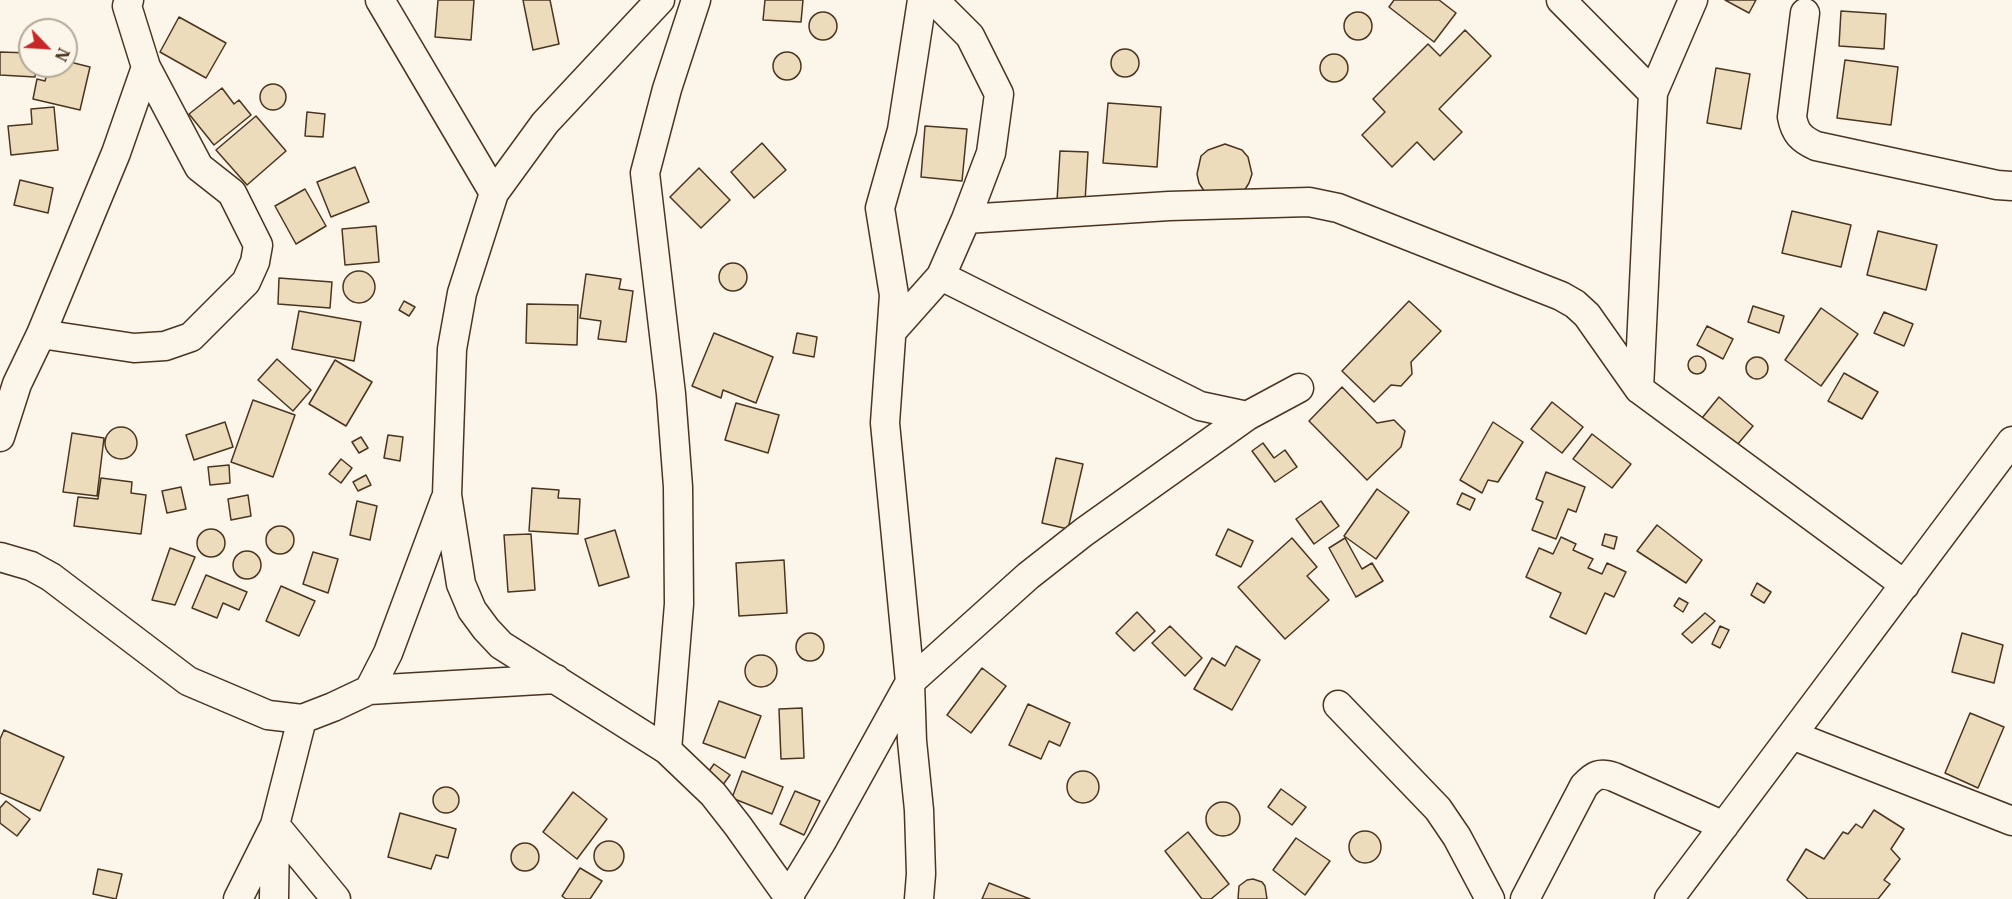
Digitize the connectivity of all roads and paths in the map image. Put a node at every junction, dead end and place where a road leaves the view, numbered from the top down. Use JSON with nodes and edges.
{"nodes":[{"id":1,"x":380,"y":0,"type":"edge"},
{"id":2,"x":660,"y":0,"type":"edge"},
{"id":3,"x":696,"y":0,"type":"edge"},
{"id":4,"x":922,"y":0,"type":"edge"},
{"id":5,"x":934,"y":0,"type":"edge"},
{"id":6,"x":1562,"y":0,"type":"edge"},
{"id":7,"x":1693,"y":0,"type":"edge"},
{"id":8,"x":120,"y":2,"type":"edge"},
{"id":9,"x":1805,"y":13,"type":"dead end"},
{"id":10,"x":146,"y":67,"type":"junction"},
{"id":11,"x":1653,"y":93,"type":"junction"},
{"id":12,"x":2012,"y":186,"type":"edge"},
{"id":13,"x":494,"y":193,"type":"junction"},
{"id":14,"x":966,"y":219,"type":"junction"},
{"id":15,"x":941,"y":276,"type":"junction"},
{"id":16,"x":893,"y":330,"type":"junction"},
{"id":17,"x":41,"y":334,"type":"junction"},
{"id":18,"x":9,"y":382,"type":"edge"},
{"id":19,"x":1299,"y":388,"type":"dead end"},
{"id":20,"x":1639,"y":389,"type":"junction"},
{"id":21,"x":1247,"y":416,"type":"junction"},
{"id":22,"x":0,"y":437,"type":"edge"},
{"id":23,"x":2012,"y":441,"type":"edge"},
{"id":24,"x":447,"y":495,"type":"junction"},
{"id":25,"x":0,"y":557,"type":"edge"},
{"id":26,"x":1905,"y":585,"type":"junction"},
{"id":27,"x":556,"y":679,"type":"junction"},
{"id":28,"x":910,"y":682,"type":"junction"},
{"id":29,"x":369,"y":690,"type":"junction"},
{"id":30,"x":1338,"y":705,"type":"dead end"},
{"id":31,"x":302,"y":719,"type":"junction"},
{"id":32,"x":1792,"y":735,"type":"junction"},
{"id":33,"x":667,"y":750,"type":"junction"},
{"id":34,"x":2012,"y":821,"type":"edge"},
{"id":35,"x":275,"y":825,"type":"junction"},
{"id":36,"x":1724,"y":826,"type":"junction"},
{"id":37,"x":789,"y":898,"type":"edge"},
{"id":38,"x":238,"y":899,"type":"edge"},
{"id":39,"x":274,"y":899,"type":"edge"},
{"id":40,"x":336,"y":899,"type":"edge"},
{"id":41,"x":919,"y":899,"type":"edge"},
{"id":42,"x":1490,"y":899,"type":"edge"},
{"id":43,"x":1525,"y":899,"type":"edge"},
{"id":44,"x":1669,"y":899,"type":"edge"}],
"edges":[{"from":1,"to":13,"type":"street"},
{"from":2,"to":13,"type":"street"},
{"from":3,"to":33,"type":"street"},
{"from":4,"to":16,"type":"street"},
{"from":5,"to":14,"type":"street"},
{"from":6,"to":11,"type":"street"},
{"from":7,"to":11,"type":"street"},
{"from":8,"to":10,"type":"street"},
{"from":9,"to":12,"type":"street"},
{"from":10,"to":17,"type":"street"},
{"from":10,"to":17,"type":"street"},
{"from":11,"to":20,"type":"street"},
{"from":13,"to":24,"type":"street"},
{"from":14,"to":15,"type":"street"},
{"from":14,"to":20,"type":"street"},
{"from":15,"to":16,"type":"street"},
{"from":15,"to":21,"type":"street"},
{"from":16,"to":28,"type":"street"},
{"from":17,"to":18,"type":"street"},
{"from":18,"to":22,"type":"street"},
{"from":19,"to":21,"type":"street"},
{"from":20,"to":26,"type":"street"},
{"from":21,"to":28,"type":"street"},
{"from":23,"to":26,"type":"street"},
{"from":24,"to":27,"type":"street"},
{"from":24,"to":29,"type":"street"},
{"from":25,"to":31,"type":"street"},
{"from":26,"to":32,"type":"street"},
{"from":27,"to":29,"type":"street"},
{"from":27,"to":33,"type":"street"},
{"from":28,"to":37,"type":"street"},
{"from":28,"to":41,"type":"street"},
{"from":29,"to":31,"type":"street"},
{"from":30,"to":42,"type":"street"},
{"from":31,"to":35,"type":"street"},
{"from":32,"to":34,"type":"street"},
{"from":32,"to":36,"type":"street"},
{"from":33,"to":37,"type":"street"},
{"from":35,"to":38,"type":"street"},
{"from":35,"to":39,"type":"street"},
{"from":35,"to":40,"type":"street"},
{"from":36,"to":43,"type":"street"},
{"from":36,"to":44,"type":"street"}]}
